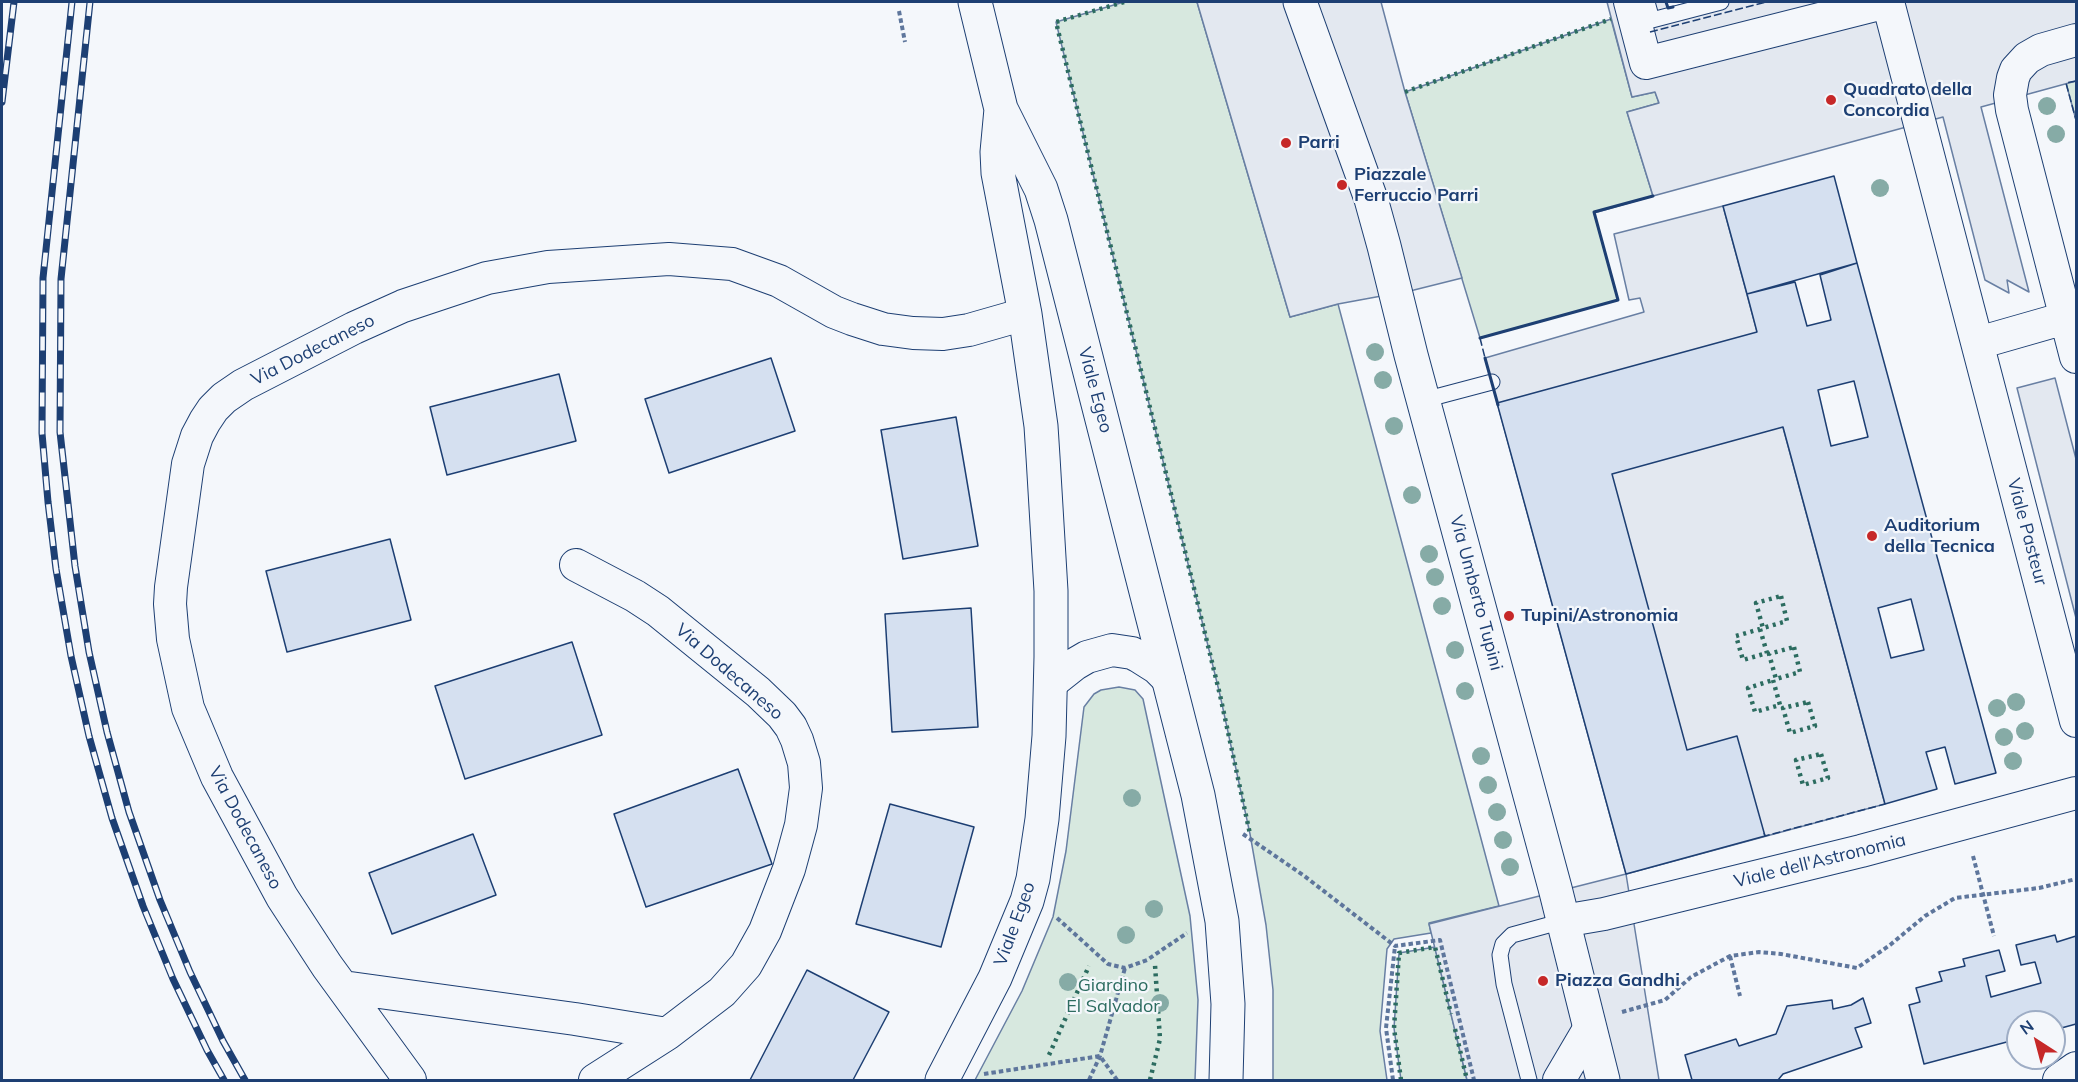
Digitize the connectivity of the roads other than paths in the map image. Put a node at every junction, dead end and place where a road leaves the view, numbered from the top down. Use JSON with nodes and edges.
{"nodes":[{"id":1,"x":975,"y":2,"type":"edge"},
{"id":2,"x":1300,"y":2,"type":"edge"},
{"id":3,"x":1630,"y":2,"type":"edge"},
{"id":4,"x":1647,"y":2,"type":"edge"},
{"id":5,"x":1721,"y":2,"type":"edge"},
{"id":6,"x":1887,"y":2,"type":"edge"},
{"id":7,"x":2076,"y":40,"type":"edge"},
{"id":8,"x":1001,"y":109,"type":"junction"},
{"id":9,"x":1025,"y":314,"type":"junction"},
{"id":10,"x":2071,"y":316,"type":"edge"},
{"id":11,"x":1978,"y":343,"type":"junction"},
{"id":12,"x":2076,"y":357,"type":"edge"},
{"id":13,"x":1492,"y":382,"type":"dead end"},
{"id":14,"x":1424,"y":400,"type":"junction"},
{"id":15,"x":576,"y":565,"type":"dead end"},
{"id":16,"x":1169,"y":680,"type":"junction"},
{"id":17,"x":1051,"y":683,"type":"junction"},
{"id":18,"x":2076,"y":720,"type":"edge"},
{"id":19,"x":2076,"y":793,"type":"edge"},
{"id":20,"x":1559,"y":906,"type":"junction"},
{"id":21,"x":343,"y":987,"type":"junction"},
{"id":22,"x":1588,"y":1025,"type":"junction"},
{"id":23,"x":667,"y":1034,"type":"junction"},
{"id":24,"x":2076,"y":1068,"type":"edge"},
{"id":25,"x":410,"y":1080,"type":"edge"},
{"id":26,"x":595,"y":1080,"type":"edge"},
{"id":27,"x":942,"y":1080,"type":"edge"},
{"id":28,"x":1226,"y":1080,"type":"edge"},
{"id":29,"x":1529,"y":1080,"type":"edge"},
{"id":30,"x":1558,"y":1080,"type":"edge"},
{"id":31,"x":1602,"y":1080,"type":"edge"},
{"id":32,"x":2059,"y":1080,"type":"edge"}],
"edges":[{"from":1,"to":8,"type":"main road","name":"Viale Egeo"},
{"from":2,"to":14,"type":"main road","name":"Via Umberto Tupini"},
{"from":3,"to":6,"type":"street"},
{"from":4,"to":5,"type":"lane"},
{"from":6,"to":11,"type":"street","name":"Viale Pasteur"},
{"from":7,"to":10,"type":"street"},
{"from":8,"to":9,"type":"main road","name":"Viale Egeo"},
{"from":8,"to":16,"type":"main road","name":"Viale Egeo"},
{"from":9,"to":17,"type":"main road","name":"Viale Egeo"},
{"from":9,"to":21,"type":"street","name":"Via Dodecaneso"},
{"from":10,"to":11,"type":"street"},
{"from":10,"to":12,"type":"street"},
{"from":11,"to":18,"type":"street","name":"Viale Pasteur"},
{"from":13,"to":14,"type":"lane"},
{"from":14,"to":20,"type":"main road","name":"Via Umberto Tupini"},
{"from":15,"to":23,"type":"street","name":"Via Dodecaneso"},
{"from":16,"to":17,"type":"street"},
{"from":16,"to":28,"type":"main road","name":"Viale Egeo"},
{"from":17,"to":27,"type":"main road","name":"Viale Egeo"},
{"from":19,"to":20,"type":"street","name":"Viale dell'Astronomia"},
{"from":20,"to":22,"type":"main road"},
{"from":20,"to":29,"type":"lane"},
{"from":21,"to":23,"type":"street"},
{"from":21,"to":25,"type":"street","name":"Via Dodecaneso"},
{"from":22,"to":30,"type":"street"},
{"from":22,"to":31,"type":"main road"},
{"from":23,"to":26,"type":"street","name":"Via Dodecaneso"},
{"from":24,"to":32,"type":"street"}]}
